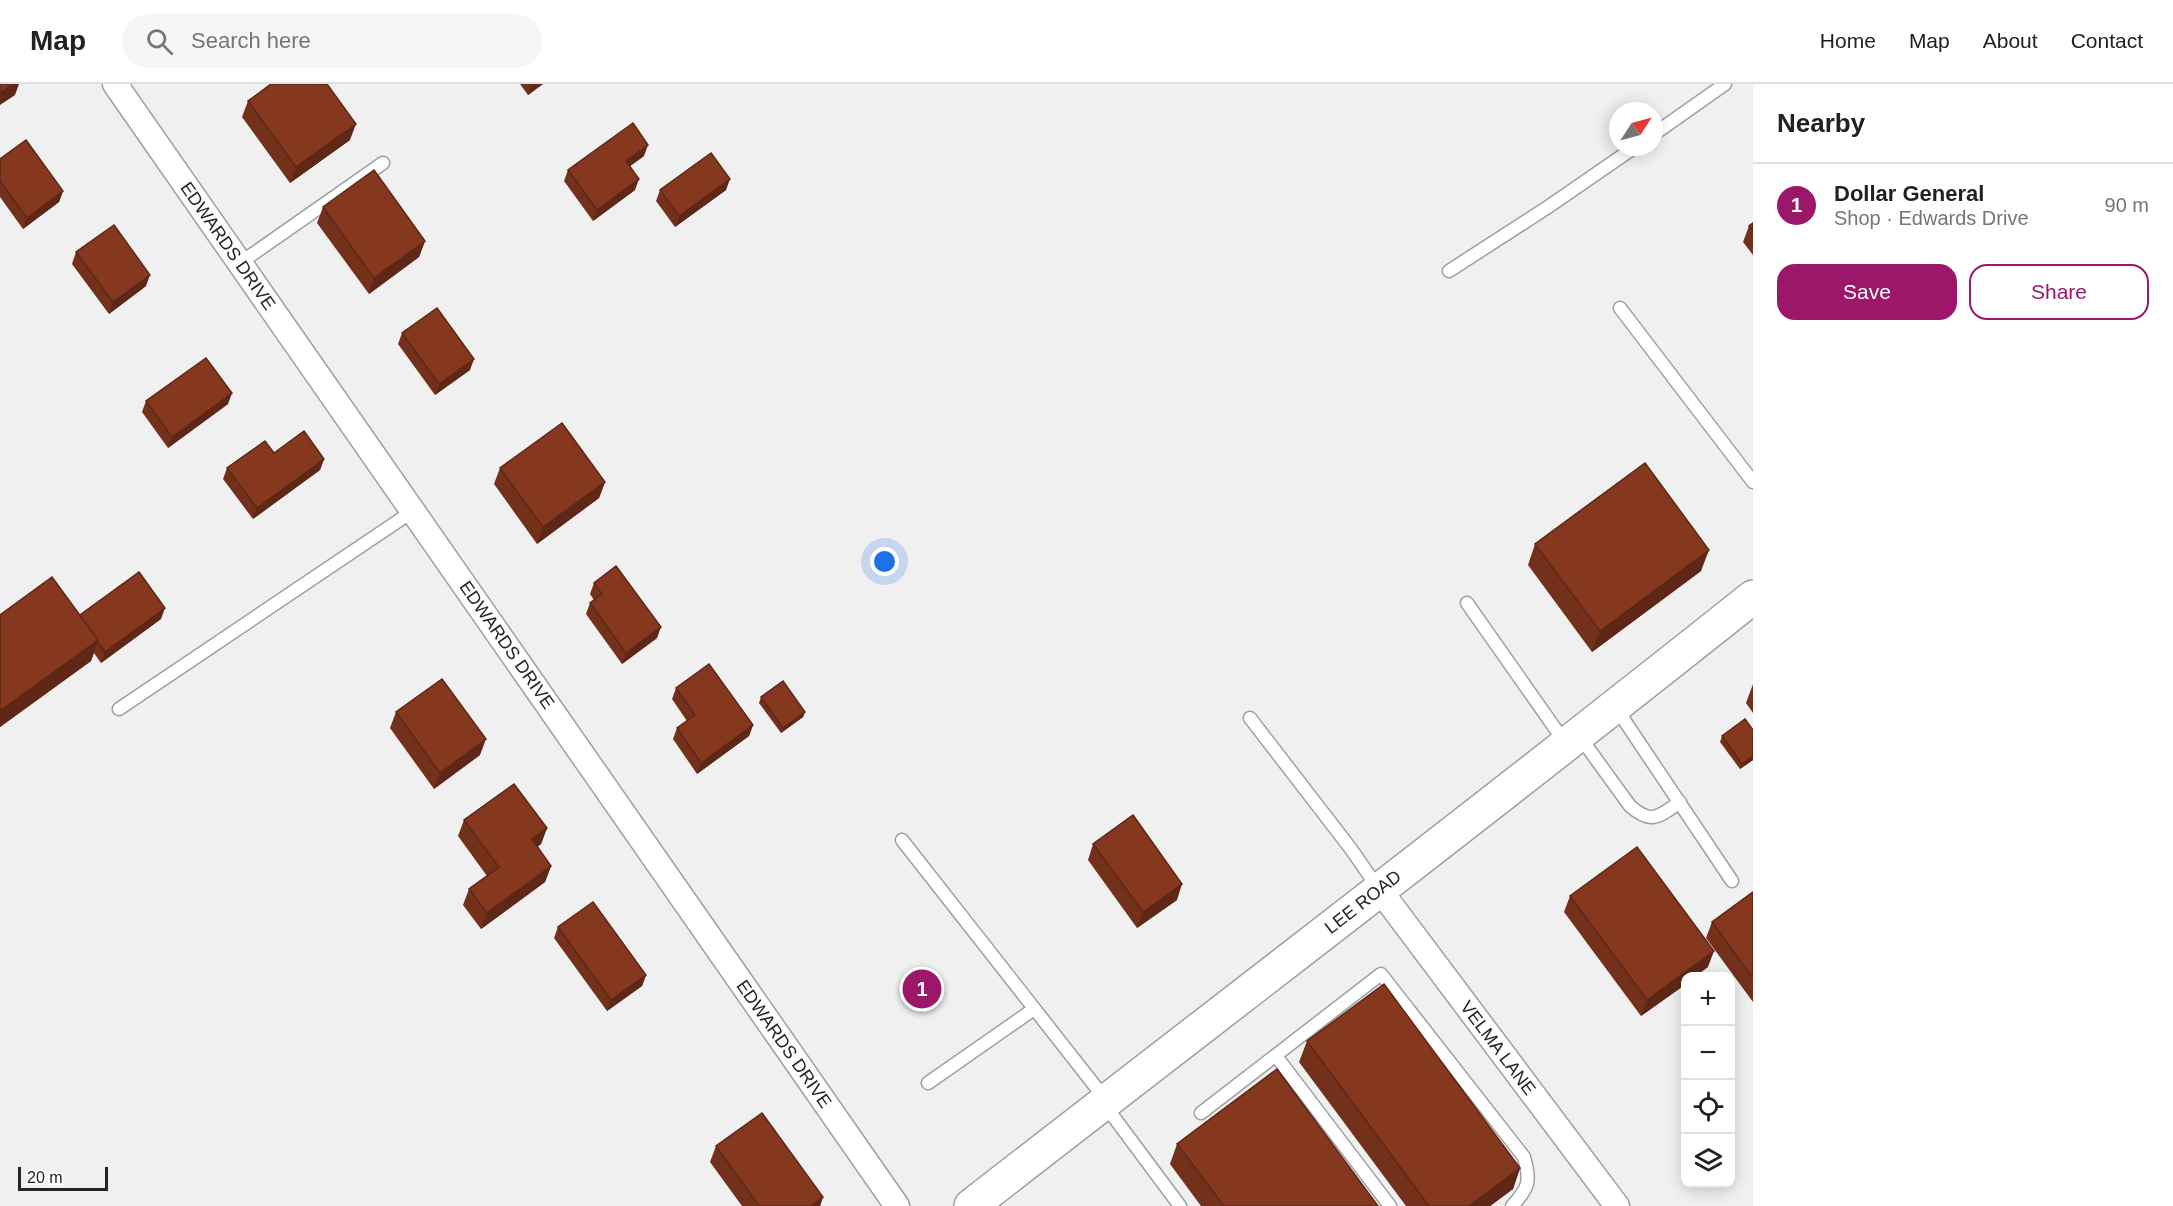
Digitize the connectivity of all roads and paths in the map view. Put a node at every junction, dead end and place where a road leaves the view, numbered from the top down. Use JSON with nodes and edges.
{"nodes":[{"id":1,"x":115,"y":84,"type":"edge"},
{"id":2,"x":1725,"y":84,"type":"edge"},
{"id":3,"x":1663,"y":128,"type":"edge"},
{"id":4,"x":1622,"y":156,"type":"edge"},
{"id":5,"x":383,"y":163,"type":"dead end"},
{"id":6,"x":240,"y":263,"type":"junction"},
{"id":7,"x":1449,"y":271,"type":"dead end"},
{"id":8,"x":1620,"y":308,"type":"dead end"},
{"id":9,"x":1753,"y":482,"type":"edge"},
{"id":10,"x":414,"y":511,"type":"junction"},
{"id":11,"x":1753,"y":597,"type":"edge"},
{"id":12,"x":1467,"y":603,"type":"dead end"},
{"id":13,"x":1615,"y":707,"type":"junction"},
{"id":14,"x":119,"y":709,"type":"dead end"},
{"id":15,"x":1250,"y":718,"type":"dead end"},
{"id":16,"x":1574,"y":741,"type":"junction"},
{"id":17,"x":1680,"y":802,"type":"junction"},
{"id":18,"x":902,"y":840,"type":"dead end"},
{"id":19,"x":1732,"y":881,"type":"dead end"},
{"id":20,"x":1379,"y":889,"type":"junction"},
{"id":21,"x":1034,"y":1009,"type":"junction"},
{"id":22,"x":1276,"y":1056,"type":"junction"},
{"id":23,"x":928,"y":1083,"type":"dead end"},
{"id":24,"x":1105,"y":1102,"type":"junction"},
{"id":25,"x":1202,"y":1113,"type":"dead end"},
{"id":26,"x":897,"y":1206,"type":"edge"},
{"id":27,"x":971,"y":1206,"type":"edge"},
{"id":28,"x":1180,"y":1206,"type":"edge"},
{"id":29,"x":1390,"y":1206,"type":"edge"},
{"id":30,"x":1512,"y":1206,"type":"edge"},
{"id":31,"x":1617,"y":1206,"type":"edge"}],
"edges":[{"from":1,"to":6,"type":"street","name":"EDWARDS DRIVE"},
{"from":2,"to":3,"type":"lane"},
{"from":4,"to":7,"type":"lane"},
{"from":5,"to":6,"type":"lane"},
{"from":6,"to":10,"type":"street","name":"EDWARDS DRIVE"},
{"from":8,"to":9,"type":"lane"},
{"from":10,"to":14,"type":"lane"},
{"from":10,"to":26,"type":"street","name":"EDWARDS DRIVE"},
{"from":11,"to":13,"type":"main road","name":"LEE ROAD"},
{"from":12,"to":16,"type":"lane"},
{"from":13,"to":16,"type":"main road","name":"LEE ROAD"},
{"from":13,"to":17,"type":"lane"},
{"from":15,"to":20,"type":"lane"},
{"from":16,"to":17,"type":"lane"},
{"from":16,"to":20,"type":"main road","name":"LEE ROAD"},
{"from":17,"to":19,"type":"lane"},
{"from":18,"to":21,"type":"lane"},
{"from":20,"to":24,"type":"main road","name":"LEE ROAD"},
{"from":20,"to":31,"type":"street","name":"VELMA LANE"},
{"from":21,"to":23,"type":"lane"},
{"from":21,"to":24,"type":"lane"},
{"from":22,"to":25,"type":"lane"},
{"from":22,"to":29,"type":"lane"},
{"from":22,"to":30,"type":"lane"},
{"from":24,"to":27,"type":"main road","name":"LEE ROAD"},
{"from":24,"to":28,"type":"lane"}]}
